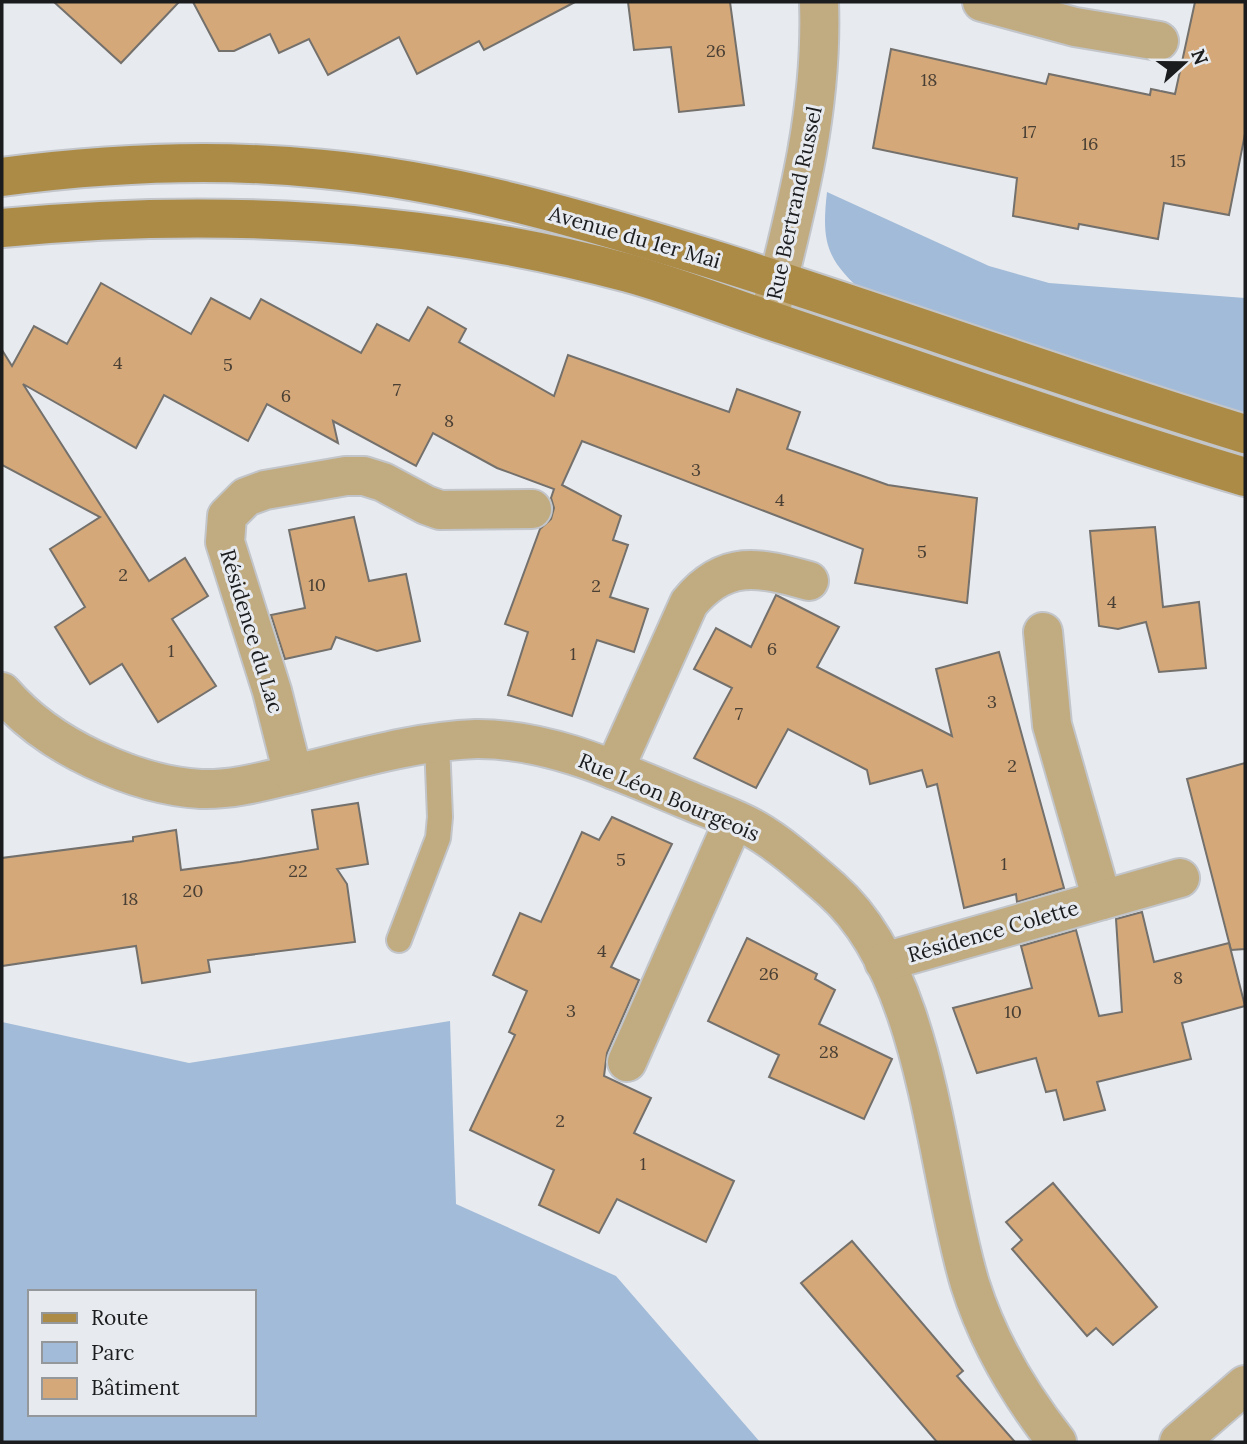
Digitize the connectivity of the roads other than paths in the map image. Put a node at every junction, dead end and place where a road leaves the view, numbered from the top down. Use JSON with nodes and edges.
{"nodes":[{"id":1,"x":819,"y":2,"type":"edge"},
{"id":2,"x":1004,"y":4,"type":"edge"},
{"id":3,"x":1159,"y":41,"type":"dead end"},
{"id":4,"x":2,"y":177,"type":"edge"},
{"id":5,"x":2,"y":228,"type":"edge"},
{"id":6,"x":779,"y":280,"type":"junction"},
{"id":7,"x":769,"y":320,"type":"junction"},
{"id":8,"x":1245,"y":434,"type":"edge"},
{"id":9,"x":1245,"y":477,"type":"edge"},
{"id":10,"x":532,"y":509,"type":"dead end"},
{"id":11,"x":808,"y":581,"type":"dead end"},
{"id":12,"x":1043,"y":632,"type":"dead end"},
{"id":13,"x":2,"y":692,"type":"edge"},
{"id":14,"x":437,"y":743,"type":"junction"},
{"id":15,"x":614,"y":770,"type":"junction"},
{"id":16,"x":293,"y":774,"type":"junction"},
{"id":17,"x":734,"y":820,"type":"junction"},
{"id":18,"x":1180,"y":878,"type":"dead end"},
{"id":19,"x":1102,"y":900,"type":"junction"},
{"id":20,"x":399,"y":940,"type":"dead end"},
{"id":21,"x":884,"y":962,"type":"junction"},
{"id":22,"x":627,"y":1062,"type":"dead end"},
{"id":23,"x":1245,"y":1385,"type":"edge"},
{"id":24,"x":1057,"y":1442,"type":"edge"},
{"id":25,"x":1178,"y":1442,"type":"edge"}],
"edges":[{"from":1,"to":6,"type":"street","name":"Rue Bertrand Russel"},
{"from":2,"to":3,"type":"street"},
{"from":4,"to":6,"type":"street","name":"Avenue du 1er Mai"},
{"from":5,"to":7,"type":"street","name":"Avenue du 1er Mai"},
{"from":6,"to":7,"type":"street","name":"Rue Bertrand Russel"},
{"from":6,"to":8,"type":"street","name":"Avenue du 1er Mai"},
{"from":7,"to":9,"type":"street","name":"Avenue du 1er Mai"},
{"from":10,"to":16,"type":"street","name":"Résidence du Lac"},
{"from":11,"to":15,"type":"street"},
{"from":12,"to":19,"type":"street","name":"Résidence Colette"},
{"from":13,"to":16,"type":"street","name":"Rue Léon Bourgeois"},
{"from":14,"to":15,"type":"street","name":"Rue Léon Bourgeois"},
{"from":14,"to":16,"type":"street","name":"Rue Léon Bourgeois"},
{"from":14,"to":20,"type":"lane"},
{"from":15,"to":17,"type":"street","name":"Rue Léon Bourgeois"},
{"from":17,"to":21,"type":"street","name":"Rue Léon Bourgeois"},
{"from":17,"to":22,"type":"street"},
{"from":18,"to":19,"type":"street","name":"Résidence Colette"},
{"from":19,"to":21,"type":"street","name":"Résidence Colette"},
{"from":21,"to":24,"type":"street","name":"Rue Léon Bourgeois"},
{"from":23,"to":25,"type":"street"}]}
